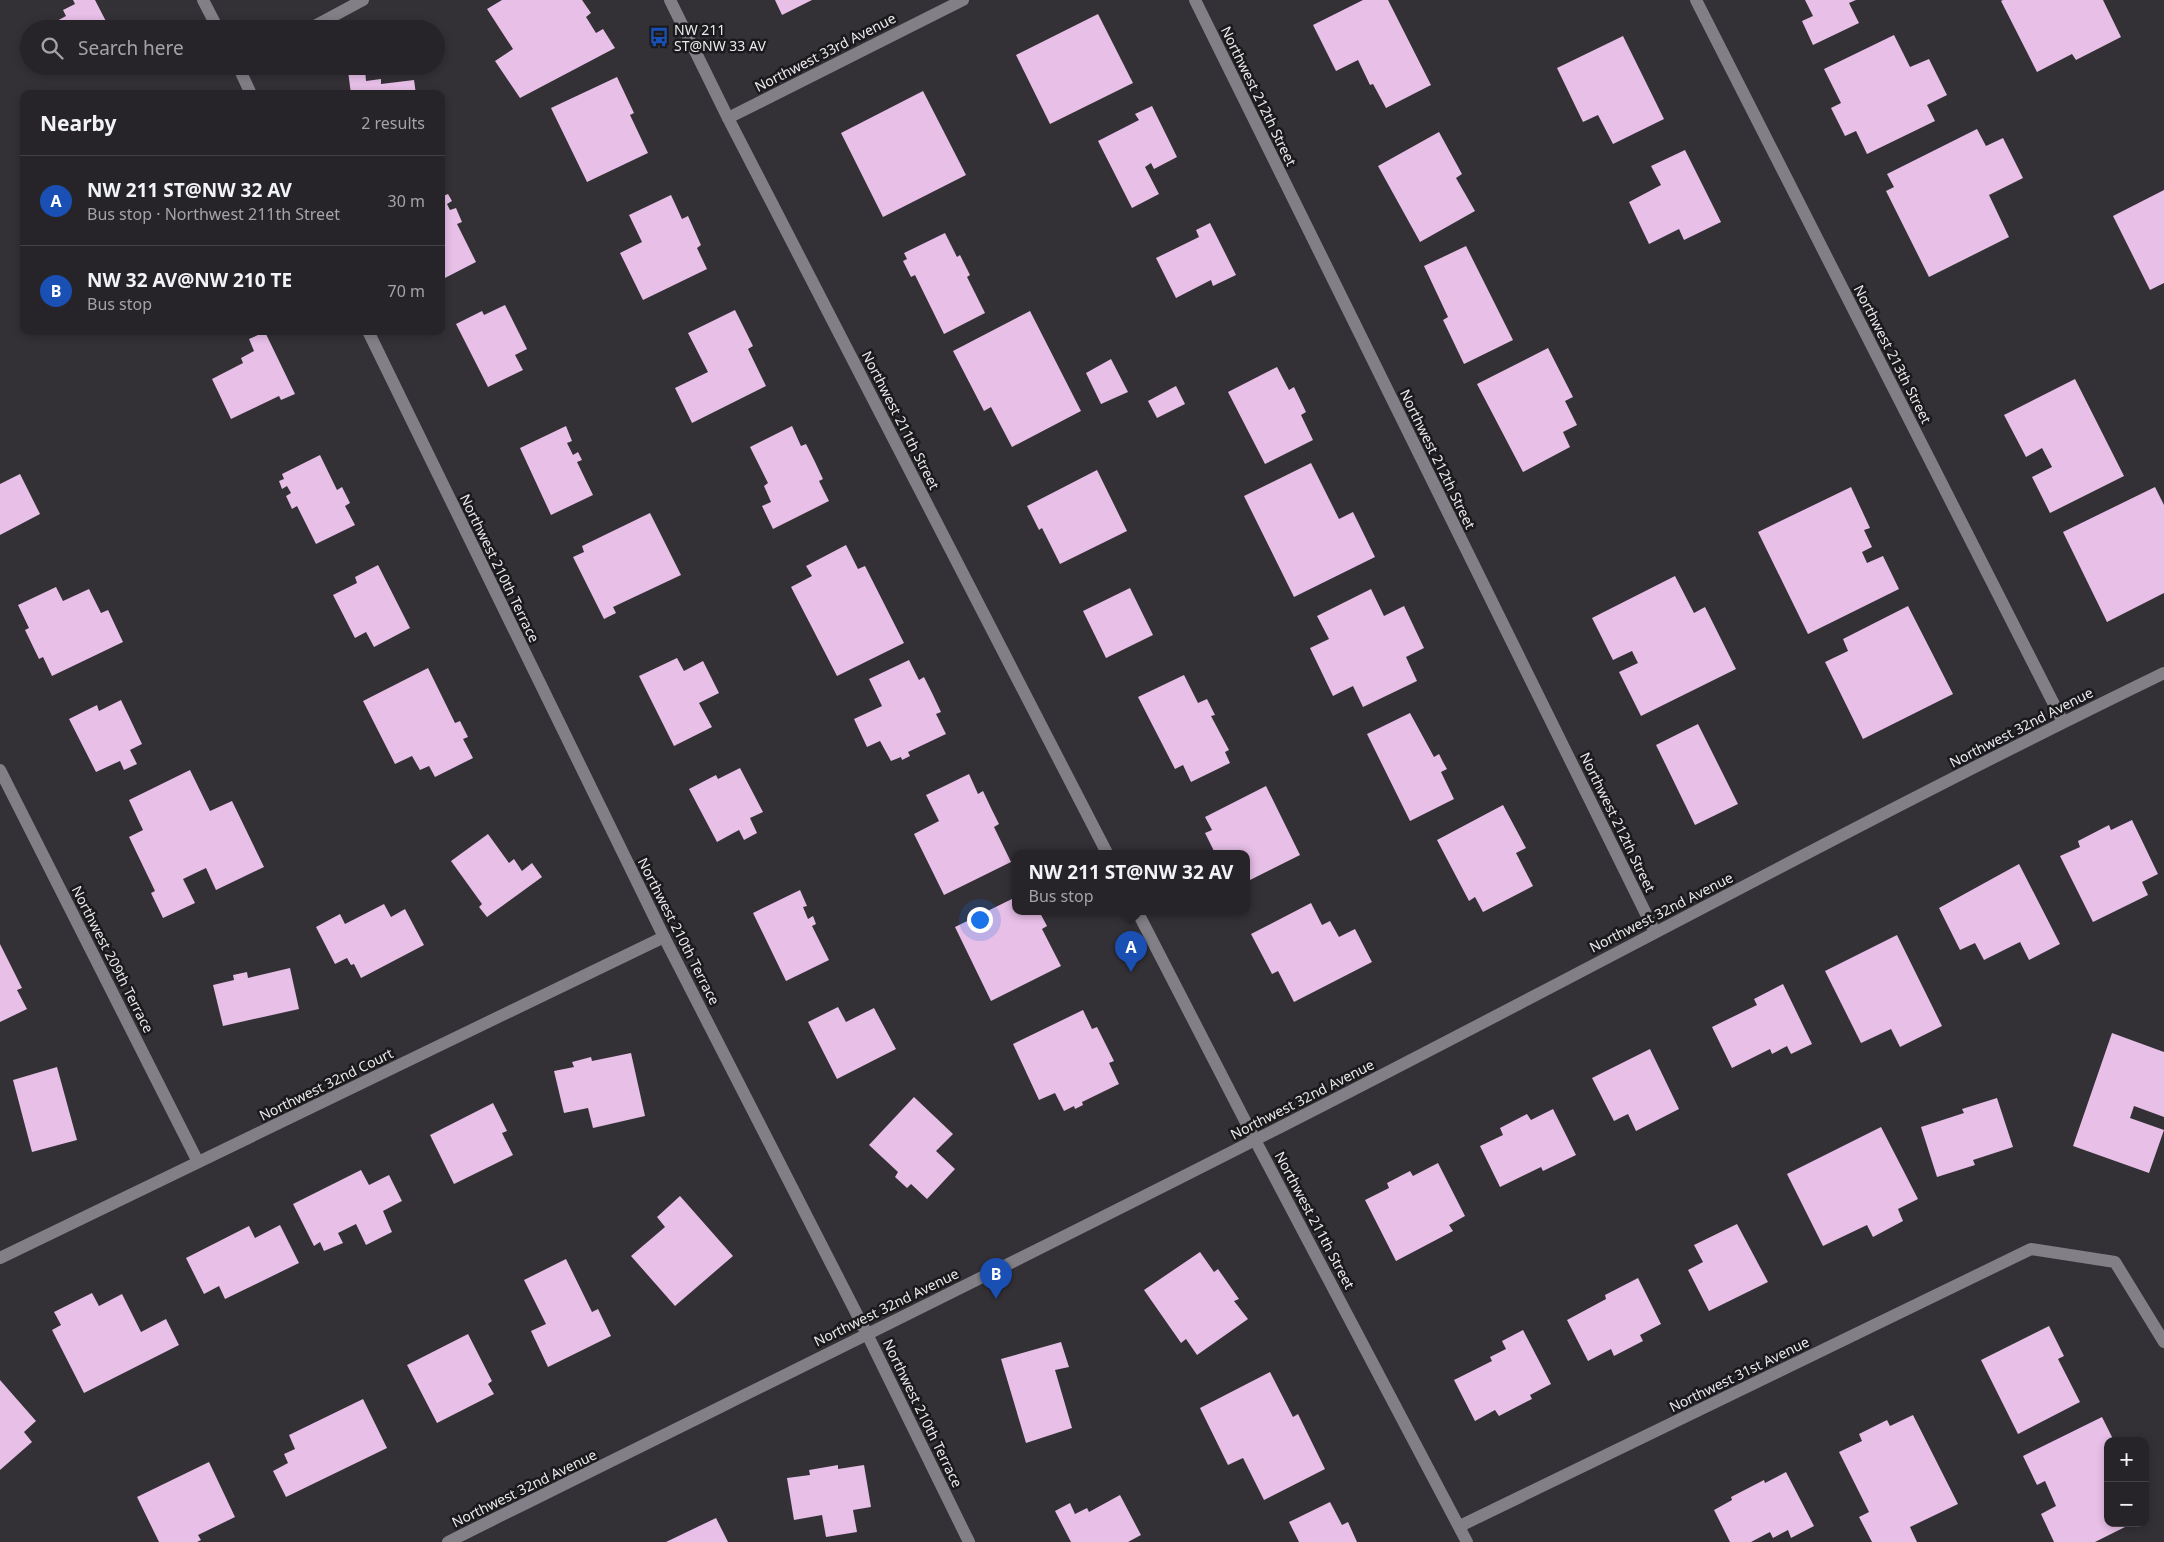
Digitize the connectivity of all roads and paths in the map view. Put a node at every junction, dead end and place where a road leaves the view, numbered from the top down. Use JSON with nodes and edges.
{"nodes":[{"id":1,"x":203,"y":0,"type":"edge"},
{"id":2,"x":363,"y":0,"type":"edge"},
{"id":3,"x":670,"y":0,"type":"edge"},
{"id":4,"x":963,"y":0,"type":"edge"},
{"id":5,"x":1195,"y":0,"type":"edge"},
{"id":6,"x":1696,"y":0,"type":"edge"},
{"id":7,"x":213,"y":20,"type":"edge"},
{"id":8,"x":326,"y":20,"type":"edge"},
{"id":9,"x":242,"y":75,"type":"edge"},
{"id":10,"x":249,"y":90,"type":"edge"},
{"id":11,"x":728,"y":118,"type":"junction"},
{"id":12,"x":370,"y":335,"type":"edge"},
{"id":13,"x":2164,"y":672,"type":"edge"},
{"id":14,"x":2063,"y":722,"type":"junction"},
{"id":15,"x":0,"y":770,"type":"edge"},
{"id":16,"x":1105,"y":850,"type":"edge"},
{"id":17,"x":1139,"y":915,"type":"edge"},
{"id":18,"x":1655,"y":932,"type":"junction"},
{"id":19,"x":664,"y":937,"type":"junction"},
{"id":20,"x":1255,"y":1140,"type":"junction"},
{"id":21,"x":198,"y":1162,"type":"junction"},
{"id":22,"x":0,"y":1258,"type":"edge"},
{"id":23,"x":867,"y":1334,"type":"junction"},
{"id":24,"x":2164,"y":1342,"type":"edge"},
{"id":25,"x":1460,"y":1526,"type":"junction"},
{"id":26,"x":448,"y":1542,"type":"edge"},
{"id":27,"x":969,"y":1542,"type":"edge"},
{"id":28,"x":1468,"y":1542,"type":"edge"}],
"edges":[{"from":1,"to":7,"type":"street"},
{"from":2,"to":8,"type":"street"},
{"from":3,"to":11,"type":"street","name":"Northwest 211th Street"},
{"from":4,"to":11,"type":"street","name":"Northwest 33rd Avenue"},
{"from":5,"to":18,"type":"street","name":"Northwest 212th Street"},
{"from":6,"to":14,"type":"street","name":"Northwest 213th Street"},
{"from":9,"to":10,"type":"street"},
{"from":11,"to":16,"type":"street","name":"Northwest 211th Street"},
{"from":12,"to":19,"type":"street","name":"Northwest 210th Terrace"},
{"from":13,"to":14,"type":"street","name":"Northwest 32nd Avenue"},
{"from":14,"to":18,"type":"street","name":"Northwest 32nd Avenue"},
{"from":15,"to":21,"type":"street","name":"Northwest 209th Terrace"},
{"from":17,"to":20,"type":"street","name":"Northwest 211th Street"},
{"from":18,"to":20,"type":"street","name":"Northwest 32nd Avenue"},
{"from":19,"to":21,"type":"street","name":"Northwest 32nd Court"},
{"from":19,"to":23,"type":"street","name":"Northwest 210th Terrace"},
{"from":20,"to":23,"type":"street","name":"Northwest 32nd Avenue"},
{"from":20,"to":25,"type":"street","name":"Northwest 211th Street"},
{"from":21,"to":22,"type":"street","name":"Northwest 32nd Court"},
{"from":23,"to":26,"type":"street","name":"Northwest 32nd Avenue"},
{"from":23,"to":27,"type":"street","name":"Northwest 210th Terrace"},
{"from":24,"to":25,"type":"street","name":"Northwest 31st Avenue"},
{"from":25,"to":28,"type":"street","name":"Northwest 211th Street"}]}
